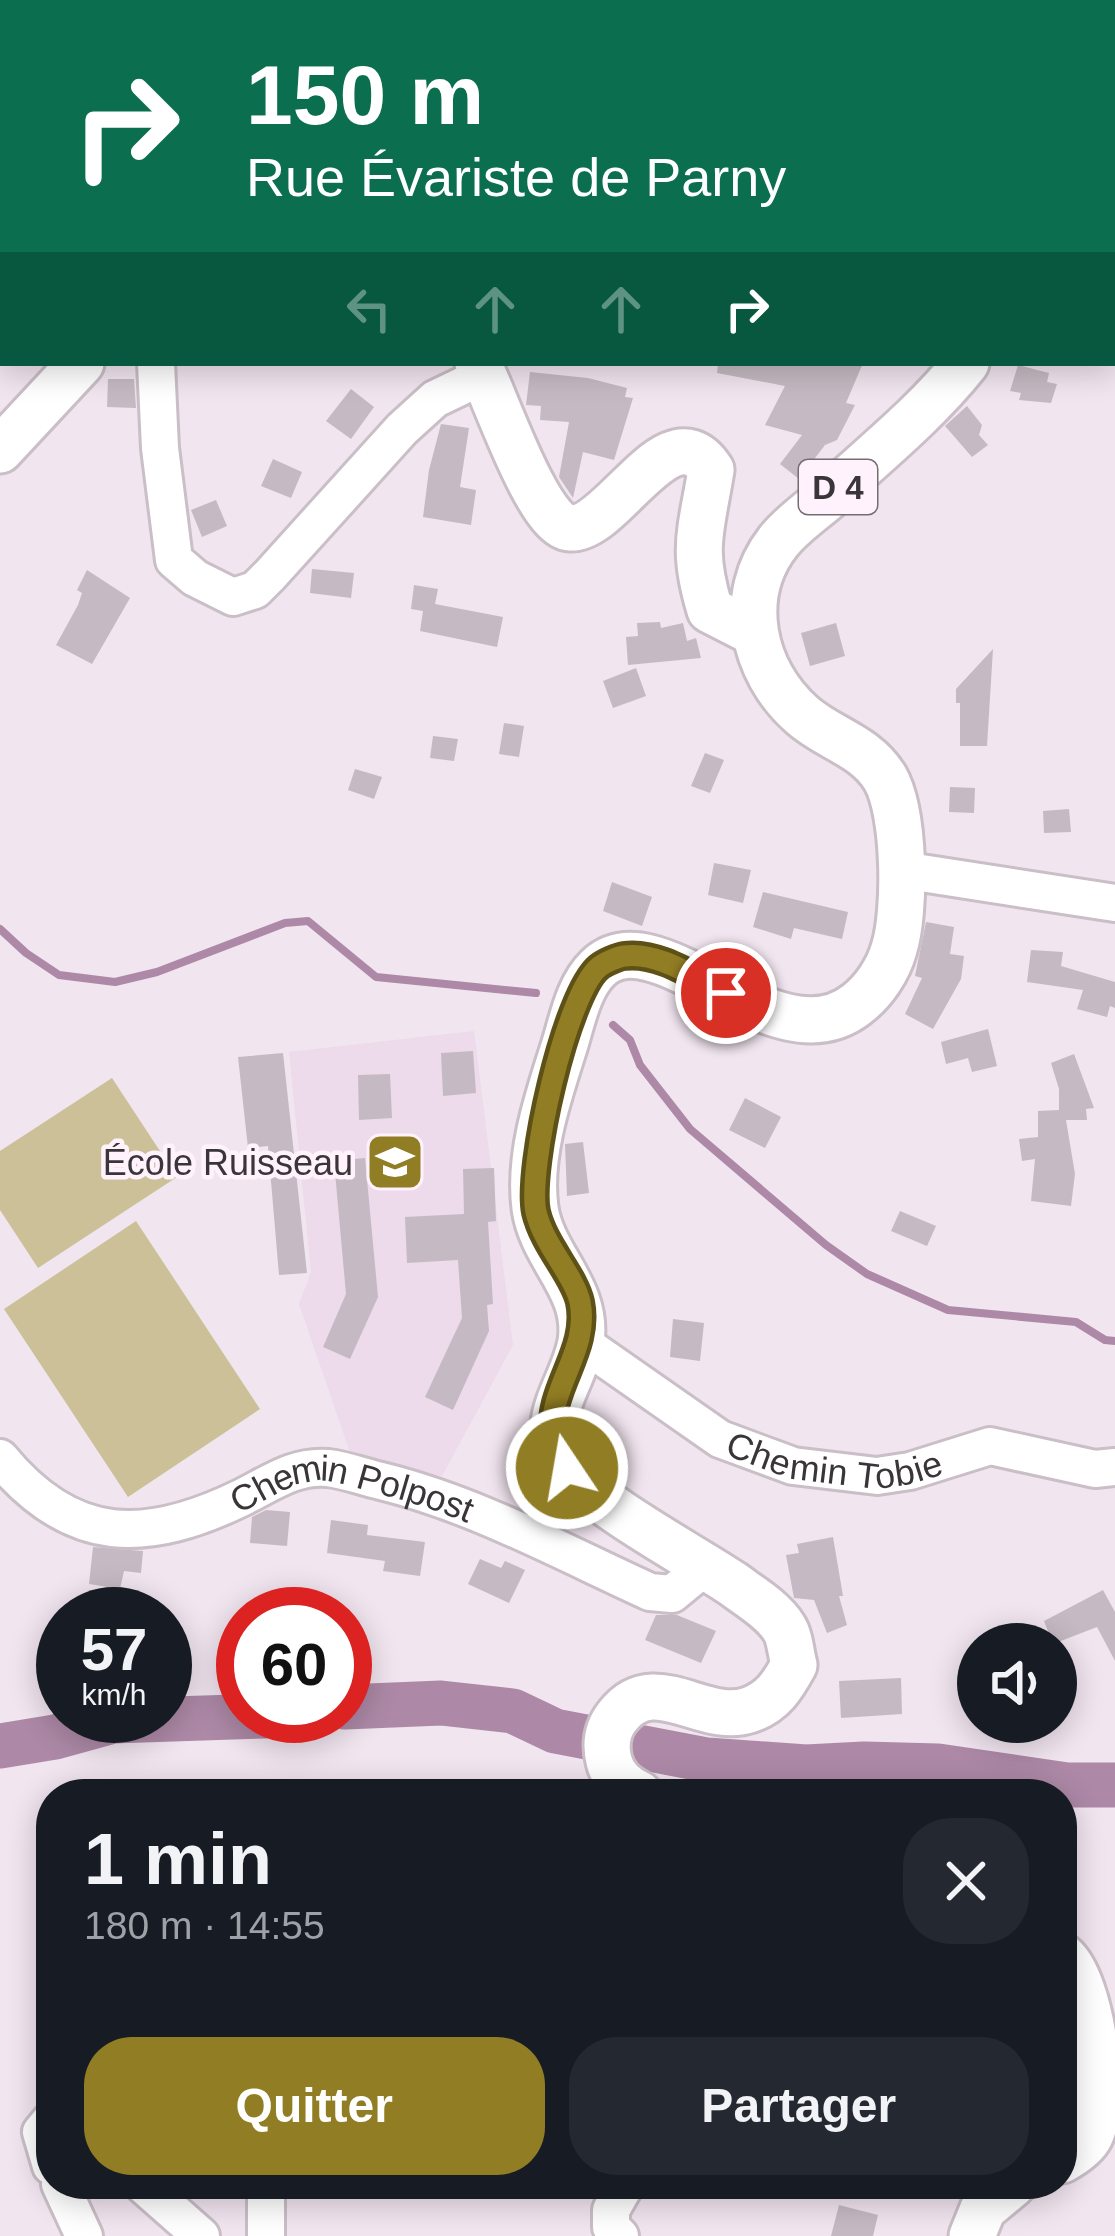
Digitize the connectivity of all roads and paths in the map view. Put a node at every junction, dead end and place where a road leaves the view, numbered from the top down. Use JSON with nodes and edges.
{"nodes":[{"id":1,"x":78,"y":366,"type":"edge"},
{"id":2,"x":156,"y":366,"type":"edge"},
{"id":3,"x":963,"y":366,"type":"edge"},
{"id":4,"x":482,"y":369,"type":"edge"},
{"id":5,"x":0,"y":450,"type":"edge"},
{"id":6,"x":753,"y":632,"type":"junction"},
{"id":7,"x":902,"y":870,"type":"junction"},
{"id":8,"x":1115,"y":903,"type":"edge"},
{"id":9,"x":580,"y":1342,"type":"junction"},
{"id":10,"x":0,"y":1459,"type":"edge"},
{"id":11,"x":1115,"y":1467,"type":"edge"},
{"id":12,"x":706,"y":1566,"type":"junction"},
{"id":13,"x":619,"y":1779,"type":"edge"},
{"id":14,"x":1077,"y":1978,"type":"edge"},
{"id":15,"x":1106,"y":2062,"type":"edge"},
{"id":16,"x":1077,"y":2148,"type":"edge"},
{"id":17,"x":66,"y":2199,"type":"edge"},
{"id":18,"x":159,"y":2199,"type":"edge"},
{"id":19,"x":266,"y":2199,"type":"edge"},
{"id":20,"x":617,"y":2199,"type":"edge"},
{"id":21,"x":995,"y":2199,"type":"edge"},
{"id":22,"x":84,"y":2236,"type":"edge"},
{"id":23,"x":201,"y":2236,"type":"edge"},
{"id":24,"x":266,"y":2236,"type":"edge"},
{"id":25,"x":620,"y":2236,"type":"edge"},
{"id":26,"x":973,"y":2236,"type":"edge"}],
"edges":[{"from":1,"to":5,"type":"main road"},
{"from":2,"to":4,"type":"street"},
{"from":3,"to":6,"type":"main road","number":"D 4"},
{"from":4,"to":6,"type":"main road"},
{"from":6,"to":7,"type":"main road"},
{"from":7,"to":8,"type":"street"},
{"from":7,"to":9,"type":"main road"},
{"from":9,"to":11,"type":"street","name":"Chemin Tobie"},
{"from":9,"to":12,"type":"main road"},
{"from":10,"to":12,"type":"street","name":"Chemin Polpost"},
{"from":12,"to":13,"type":"main road"},
{"from":14,"to":15,"type":"main road"},
{"from":15,"to":16,"type":"main road"},
{"from":17,"to":22,"type":"street"},
{"from":18,"to":23,"type":"street"},
{"from":19,"to":24,"type":"street"},
{"from":20,"to":25,"type":"street"},
{"from":21,"to":26,"type":"main road"}]}
